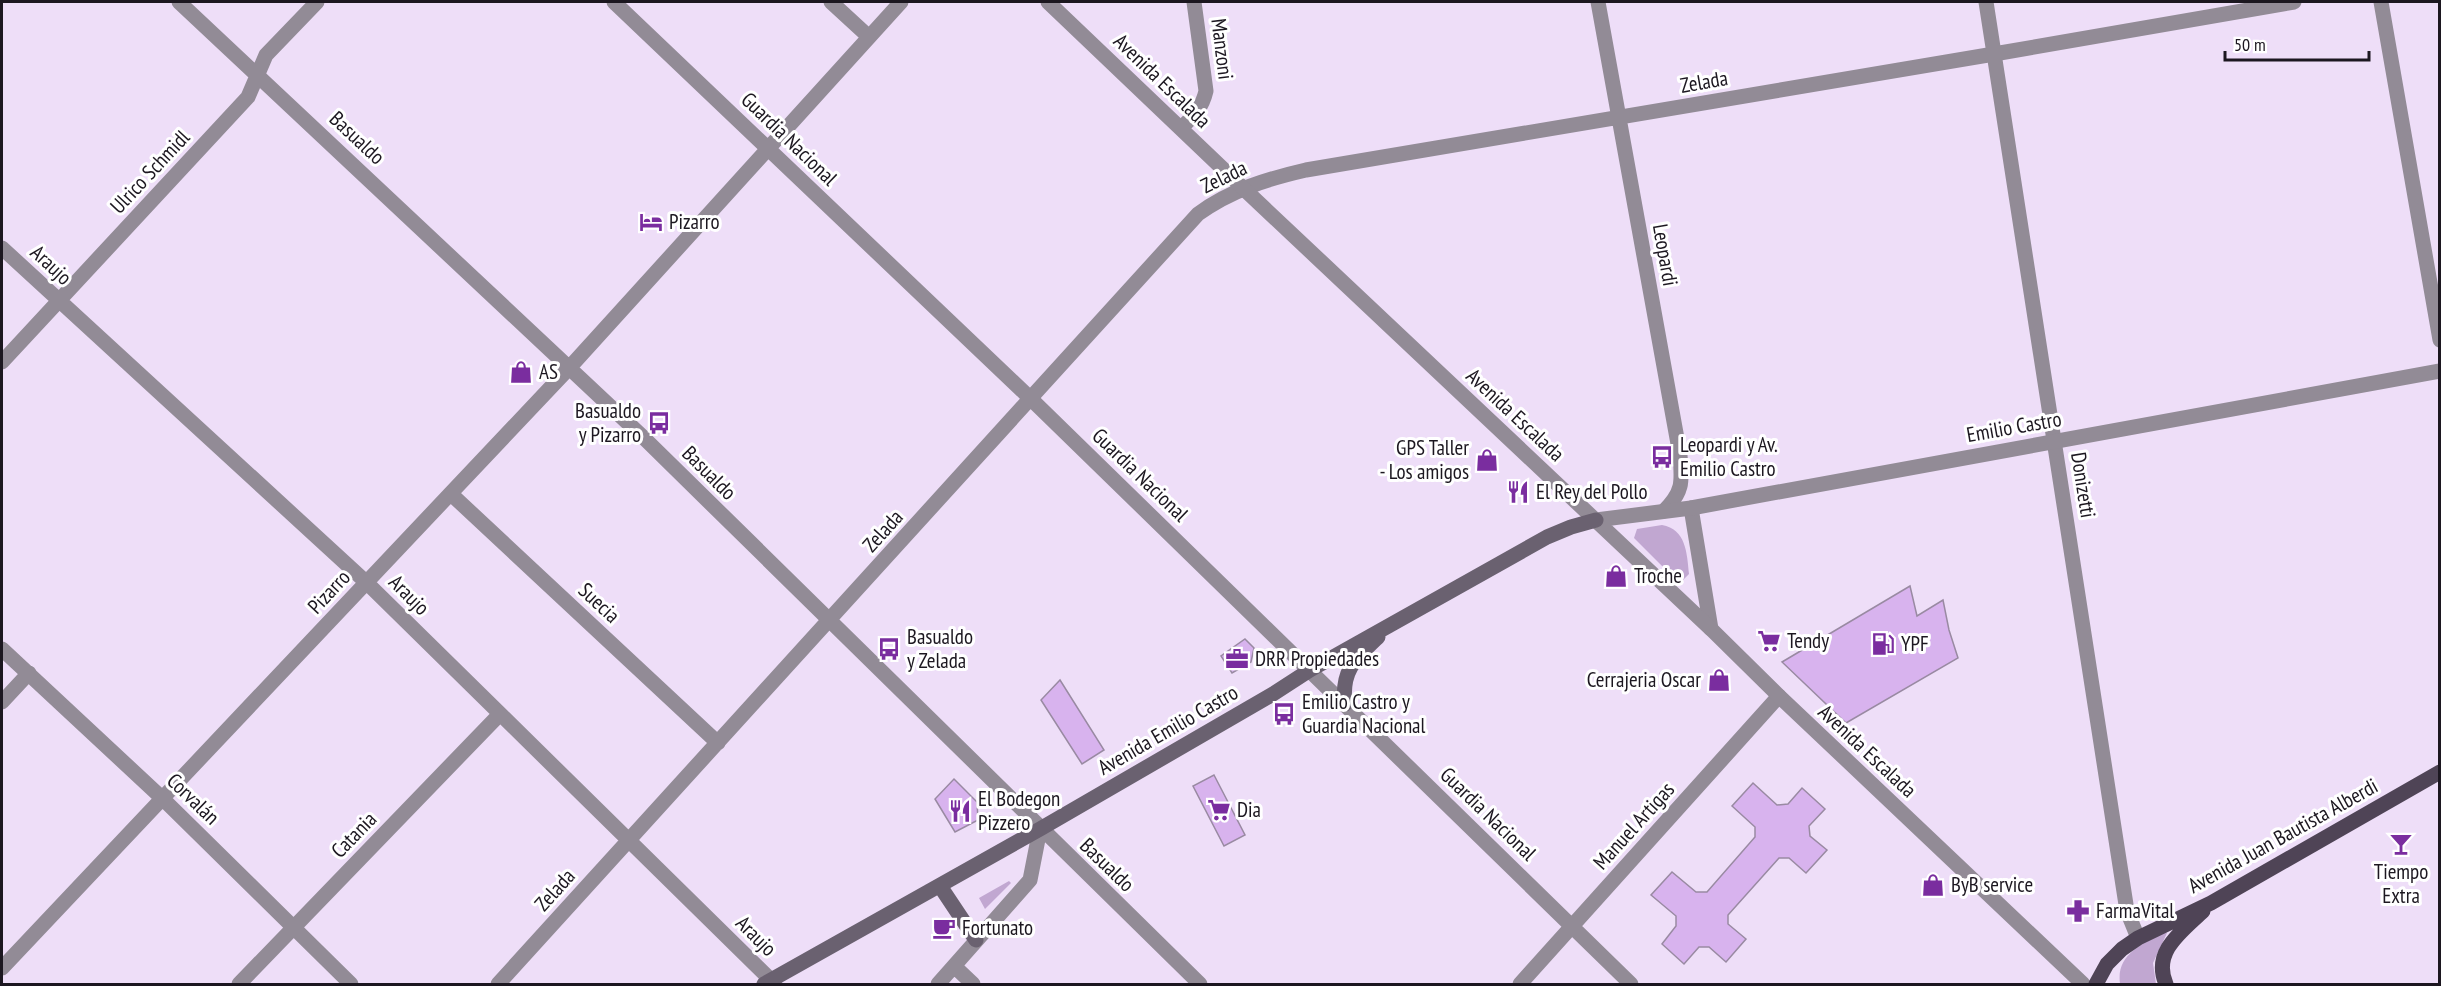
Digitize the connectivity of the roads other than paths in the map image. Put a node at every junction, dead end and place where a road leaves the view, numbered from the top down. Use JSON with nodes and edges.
{"nodes":[{"id":1,"x":179,"y":2,"type":"edge"},
{"id":2,"x":316,"y":2,"type":"edge"},
{"id":3,"x":614,"y":2,"type":"edge"},
{"id":4,"x":831,"y":2,"type":"edge"},
{"id":5,"x":901,"y":2,"type":"edge"},
{"id":6,"x":1048,"y":2,"type":"edge"},
{"id":7,"x":1194,"y":2,"type":"edge"},
{"id":8,"x":1598,"y":2,"type":"edge"},
{"id":9,"x":1986,"y":2,"type":"edge"},
{"id":10,"x":2294,"y":2,"type":"edge"},
{"id":11,"x":2381,"y":2,"type":"edge"},
{"id":12,"x":868,"y":36,"type":"junction"},
{"id":13,"x":1994,"y":54,"type":"junction"},
{"id":14,"x":257,"y":73,"type":"junction"},
{"id":15,"x":1619,"y":118,"type":"junction"},
{"id":16,"x":1181,"y":128,"type":"junction"},
{"id":17,"x":769,"y":148,"type":"junction"},
{"id":18,"x":1243,"y":188,"type":"junction"},
{"id":19,"x":2,"y":248,"type":"edge"},
{"id":20,"x":58,"y":301,"type":"junction"},
{"id":21,"x":2439,"y":340,"type":"edge"},
{"id":22,"x":2,"y":362,"type":"edge"},
{"id":23,"x":570,"y":367,"type":"junction"},
{"id":24,"x":2439,"y":371,"type":"edge"},
{"id":25,"x":1031,"y":399,"type":"junction"},
{"id":26,"x":2055,"y":441,"type":"junction"},
{"id":27,"x":451,"y":494,"type":"junction"},
{"id":28,"x":1691,"y":507,"type":"junction"},
{"id":29,"x":1664,"y":511,"type":"junction"},
{"id":30,"x":1596,"y":520,"type":"junction"},
{"id":31,"x":367,"y":583,"type":"junction"},
{"id":32,"x":829,"y":621,"type":"junction"},
{"id":33,"x":1391,"y":625,"type":"junction"},
{"id":34,"x":1711,"y":629,"type":"junction"},
{"id":35,"x":2,"y":649,"type":"edge"},
{"id":36,"x":1310,"y":670,"type":"junction"},
{"id":37,"x":28,"y":674,"type":"junction"},
{"id":38,"x":1779,"y":696,"type":"junction"},
{"id":39,"x":2,"y":702,"type":"edge"},
{"id":40,"x":1345,"y":704,"type":"junction"},
{"id":41,"x":499,"y":715,"type":"junction"},
{"id":42,"x":718,"y":743,"type":"junction"},
{"id":43,"x":2439,"y":772,"type":"edge"},
{"id":44,"x":163,"y":799,"type":"junction"},
{"id":45,"x":1040,"y":829,"type":"junction"},
{"id":46,"x":629,"y":839,"type":"junction"},
{"id":47,"x":940,"y":886,"type":"junction"},
{"id":48,"x":2211,"y":903,"type":"junction"},
{"id":49,"x":1572,"y":926,"type":"junction"},
{"id":50,"x":293,"y":928,"type":"junction"},
{"id":51,"x":2138,"y":938,"type":"junction"},
{"id":52,"x":976,"y":940,"type":"junction"},
{"id":53,"x":954,"y":966,"type":"junction"},
{"id":54,"x":2,"y":968,"type":"edge"},
{"id":55,"x":770,"y":983,"type":"edge"},
{"id":56,"x":239,"y":984,"type":"edge"},
{"id":57,"x":351,"y":984,"type":"edge"},
{"id":58,"x":498,"y":984,"type":"edge"},
{"id":59,"x":938,"y":984,"type":"edge"},
{"id":60,"x":973,"y":984,"type":"edge"},
{"id":61,"x":1200,"y":984,"type":"edge"},
{"id":62,"x":1520,"y":984,"type":"edge"},
{"id":63,"x":1631,"y":984,"type":"edge"},
{"id":64,"x":2083,"y":984,"type":"edge"},
{"id":65,"x":2096,"y":984,"type":"edge"},
{"id":66,"x":2166,"y":984,"type":"edge"}],
"edges":[{"from":1,"to":14,"type":"street","name":"Basualdo"},
{"from":2,"to":14,"type":"street","name":"Ulrico Schmidl"},
{"from":3,"to":17,"type":"street","name":"Guardia Nacional"},
{"from":4,"to":12,"type":"street"},
{"from":5,"to":12,"type":"street","name":"Pizarro"},
{"from":6,"to":16,"type":"street","name":"Avenida Escalada"},
{"from":7,"to":16,"type":"street","name":"Manzoni"},
{"from":8,"to":15,"type":"street","name":"Leopardi"},
{"from":9,"to":13,"type":"street","name":"Donizetti"},
{"from":10,"to":13,"type":"street","name":"Zelada"},
{"from":11,"to":21,"type":"street"},
{"from":12,"to":17,"type":"street","name":"Pizarro"},
{"from":13,"to":15,"type":"street","name":"Zelada"},
{"from":13,"to":26,"type":"street","name":"Donizetti"},
{"from":14,"to":20,"type":"street","name":"Ulrico Schmidl"},
{"from":14,"to":23,"type":"street","name":"Basualdo"},
{"from":15,"to":18,"type":"street","name":"Zelada"},
{"from":15,"to":29,"type":"street","name":"Leopardi"},
{"from":16,"to":18,"type":"street","name":"Avenida Escalada"},
{"from":17,"to":23,"type":"street","name":"Pizarro"},
{"from":17,"to":25,"type":"street","name":"Guardia Nacional"},
{"from":18,"to":25,"type":"street","name":"Zelada"},
{"from":18,"to":30,"type":"street","name":"Avenida Escalada"},
{"from":19,"to":20,"type":"street","name":"Araujo"},
{"from":20,"to":22,"type":"street","name":"Ulrico Schmidl"},
{"from":20,"to":31,"type":"street","name":"Araujo"},
{"from":23,"to":27,"type":"street","name":"Pizarro"},
{"from":23,"to":32,"type":"street","name":"Basualdo"},
{"from":24,"to":26,"type":"street","name":"Emilio Castro"},
{"from":25,"to":32,"type":"street","name":"Zelada"},
{"from":25,"to":36,"type":"street","name":"Guardia Nacional"},
{"from":26,"to":28,"type":"street","name":"Emilio Castro"},
{"from":26,"to":51,"type":"street","name":"Donizetti"},
{"from":27,"to":31,"type":"street","name":"Pizarro"},
{"from":27,"to":42,"type":"street","name":"Suecia"},
{"from":28,"to":29,"type":"street","name":"Emilio Castro"},
{"from":28,"to":34,"type":"street"},
{"from":29,"to":30,"type":"street","name":"Emilio Castro"},
{"from":30,"to":33,"type":"main road","name":"Avenida Emilio Castro"},
{"from":30,"to":34,"type":"street","name":"Avenida Escalada"},
{"from":31,"to":41,"type":"street","name":"Araujo"},
{"from":31,"to":44,"type":"street","name":"Pizarro"},
{"from":32,"to":42,"type":"street","name":"Zelada"},
{"from":32,"to":45,"type":"street","name":"Basualdo"},
{"from":33,"to":36,"type":"main road","name":"Avenida Emilio Castro"},
{"from":33,"to":40,"type":"main road"},
{"from":34,"to":38,"type":"street","name":"Avenida Escalada"},
{"from":35,"to":37,"type":"street","name":"Corvalán"},
{"from":36,"to":40,"type":"street","name":"Guardia Nacional"},
{"from":36,"to":45,"type":"main road","name":"Avenida Emilio Castro"},
{"from":37,"to":39,"type":"street"},
{"from":37,"to":44,"type":"street","name":"Corvalán"},
{"from":38,"to":49,"type":"street","name":"Manuel Artigas"},
{"from":38,"to":64,"type":"street","name":"Avenida Escalada"},
{"from":40,"to":49,"type":"street","name":"Guardia Nacional"},
{"from":41,"to":46,"type":"street","name":"Araujo"},
{"from":41,"to":50,"type":"street","name":"Catania"},
{"from":42,"to":46,"type":"street","name":"Zelada"},
{"from":43,"to":48,"type":"main road","name":"Avenida Juan Bautista Alberdi"},
{"from":44,"to":50,"type":"street","name":"Corvalán"},
{"from":44,"to":54,"type":"street","name":"Pizarro"},
{"from":45,"to":47,"type":"main road","name":"Avenida Emilio Castro"},
{"from":45,"to":52,"type":"street"},
{"from":45,"to":61,"type":"street","name":"Basualdo"},
{"from":46,"to":55,"type":"street","name":"Araujo"},
{"from":46,"to":58,"type":"street","name":"Zelada"},
{"from":47,"to":52,"type":"main road"},
{"from":47,"to":55,"type":"main road","name":"Avenida Emilio Castro"},
{"from":48,"to":51,"type":"main road","name":"Avenida Juan Bautista Alberdi"},
{"from":48,"to":66,"type":"main road"},
{"from":49,"to":62,"type":"street","name":"Manuel Artigas"},
{"from":49,"to":63,"type":"street","name":"Guardia Nacional"},
{"from":50,"to":56,"type":"street","name":"Catania"},
{"from":50,"to":57,"type":"street","name":"Corvalán"},
{"from":51,"to":65,"type":"main road","name":"Avenida Juan Bautista Alberdi"},
{"from":52,"to":53,"type":"street"},
{"from":53,"to":59,"type":"street"},
{"from":53,"to":60,"type":"street"}]}
